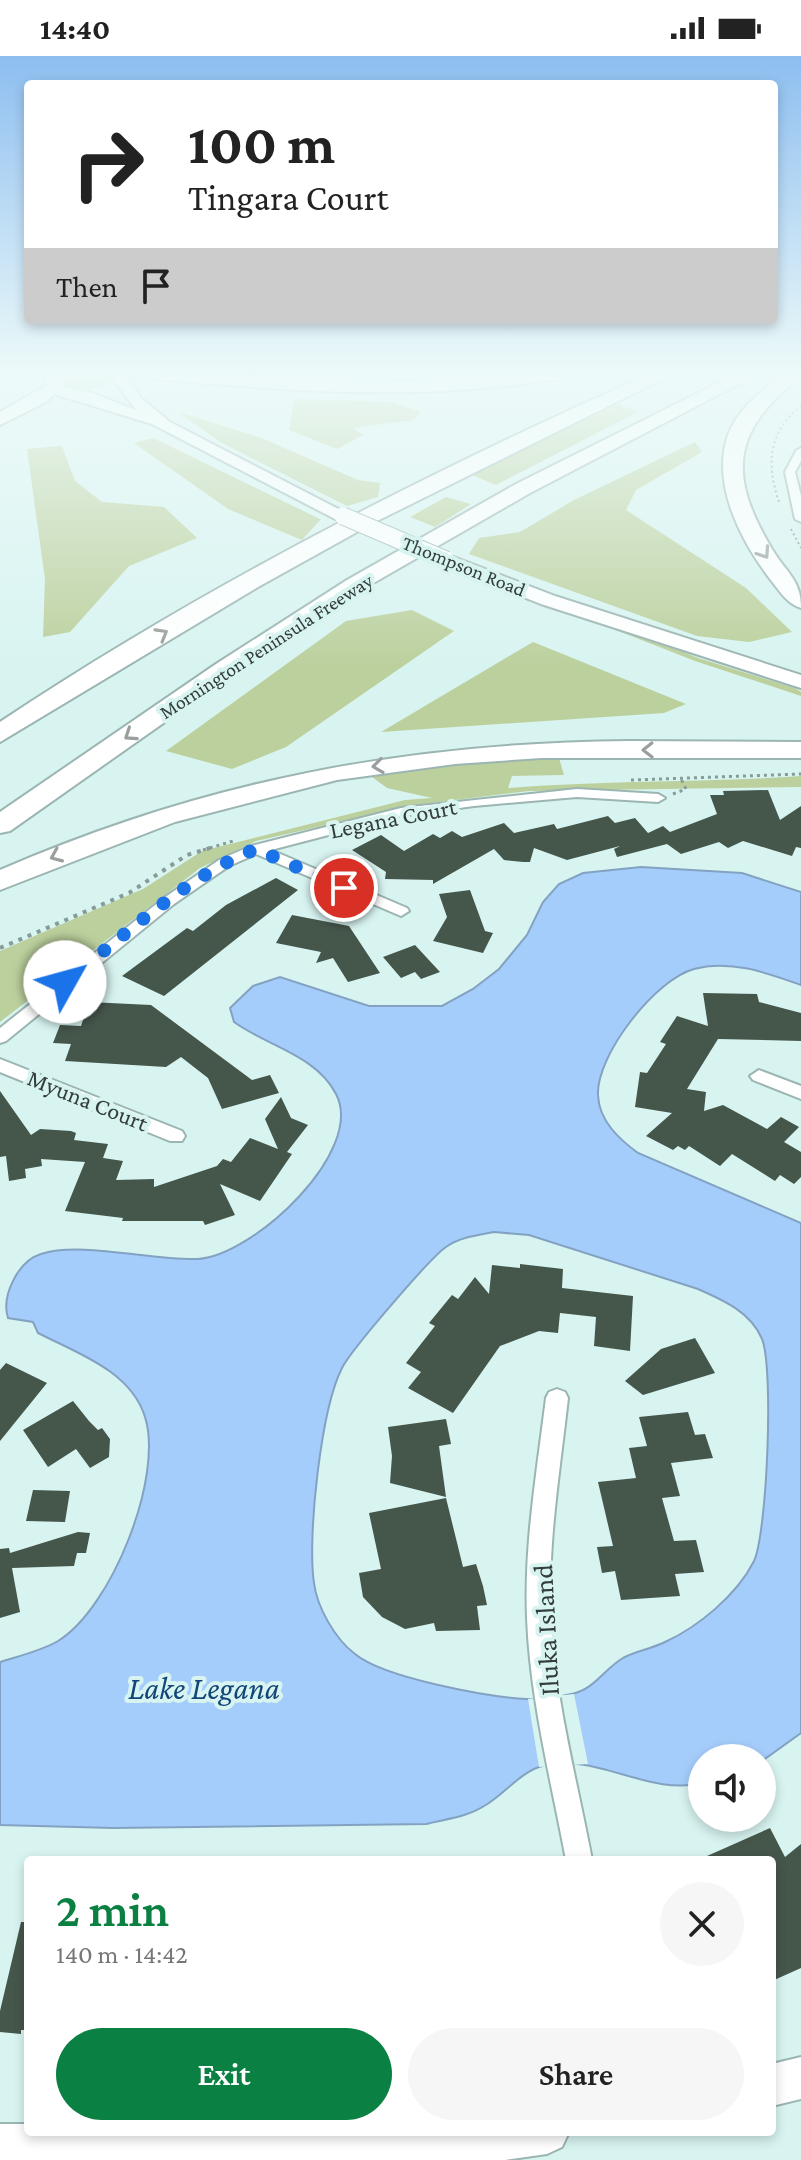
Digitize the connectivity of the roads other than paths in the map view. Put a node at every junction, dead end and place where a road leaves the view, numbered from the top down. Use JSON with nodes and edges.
{"nodes":[{"id":1,"x":252,"y":470,"type":"edge"},
{"id":2,"x":457,"y":470,"type":"edge"},
{"id":3,"x":560,"y":470,"type":"edge"},
{"id":4,"x":734,"y":470,"type":"edge"},
{"id":5,"x":791,"y":470,"type":"edge"},
{"id":6,"x":801,"y":519,"type":"edge"},
{"id":7,"x":548,"y":600,"type":"junction"},
{"id":8,"x":801,"y":601,"type":"edge"},
{"id":9,"x":801,"y":682,"type":"edge"},
{"id":10,"x":801,"y":701,"type":"edge"},
{"id":11,"x":801,"y":731,"type":"edge"},
{"id":12,"x":0,"y":734,"type":"edge"},
{"id":13,"x":726,"y":749,"type":"junction"},
{"id":14,"x":801,"y":750,"type":"edge"},
{"id":15,"x":658,"y":798,"type":"road end"},
{"id":16,"x":0,"y":825,"type":"edge"},
{"id":17,"x":256,"y":849,"type":"junction"},
{"id":18,"x":0,"y":881,"type":"edge"},
{"id":19,"x":401,"y":911,"type":"dead end"},
{"id":20,"x":0,"y":1037,"type":"edge"},
{"id":21,"x":0,"y":1065,"type":"edge"},
{"id":22,"x":759,"y":1076,"type":"dead end"},
{"id":23,"x":801,"y":1093,"type":"edge"},
{"id":24,"x":176,"y":1136,"type":"dead end"},
{"id":25,"x":557,"y":1398,"type":"dead end"},
{"id":26,"x":578,"y":1856,"type":"edge"},
{"id":27,"x":801,"y":2078,"type":"edge"},
{"id":28,"x":776,"y":2084,"type":"edge"},
{"id":29,"x":520,"y":2136,"type":"edge"},
{"id":30,"x":0,"y":2146,"type":"edge"}],
"edges":[{"from":1,"to":7,"type":"main road","name":"Thompson Road","bridge":true},
{"from":12,"to":2,"type":"highway","one_way":true},
{"from":3,"to":16,"type":"highway","name":"Mornington Peninsula Freeway","one_way":true},
{"from":4,"to":8,"type":"highway","one_way":true},
{"from":5,"to":6,"type":"street"},
{"from":7,"to":9,"type":"main road","name":"Thompson Road"},
{"from":7,"to":10,"type":"main road","name":"Thompson Road"},
{"from":11,"to":13,"type":"highway"},
{"from":13,"to":14,"type":"highway"},
{"from":13,"to":18,"type":"highway","one_way":true},
{"from":15,"to":17,"type":"street","name":"Legana Court"},
{"from":17,"to":19,"type":"street"},
{"from":17,"to":20,"type":"street","name":"Legana Court"},
{"from":21,"to":24,"type":"street","name":"Myuna Court"},
{"from":22,"to":23,"type":"street"},
{"from":25,"to":26,"type":"street","name":"Iluka Island"},
{"from":27,"to":28,"type":"main road"},
{"from":29,"to":30,"type":"main road"}]}
